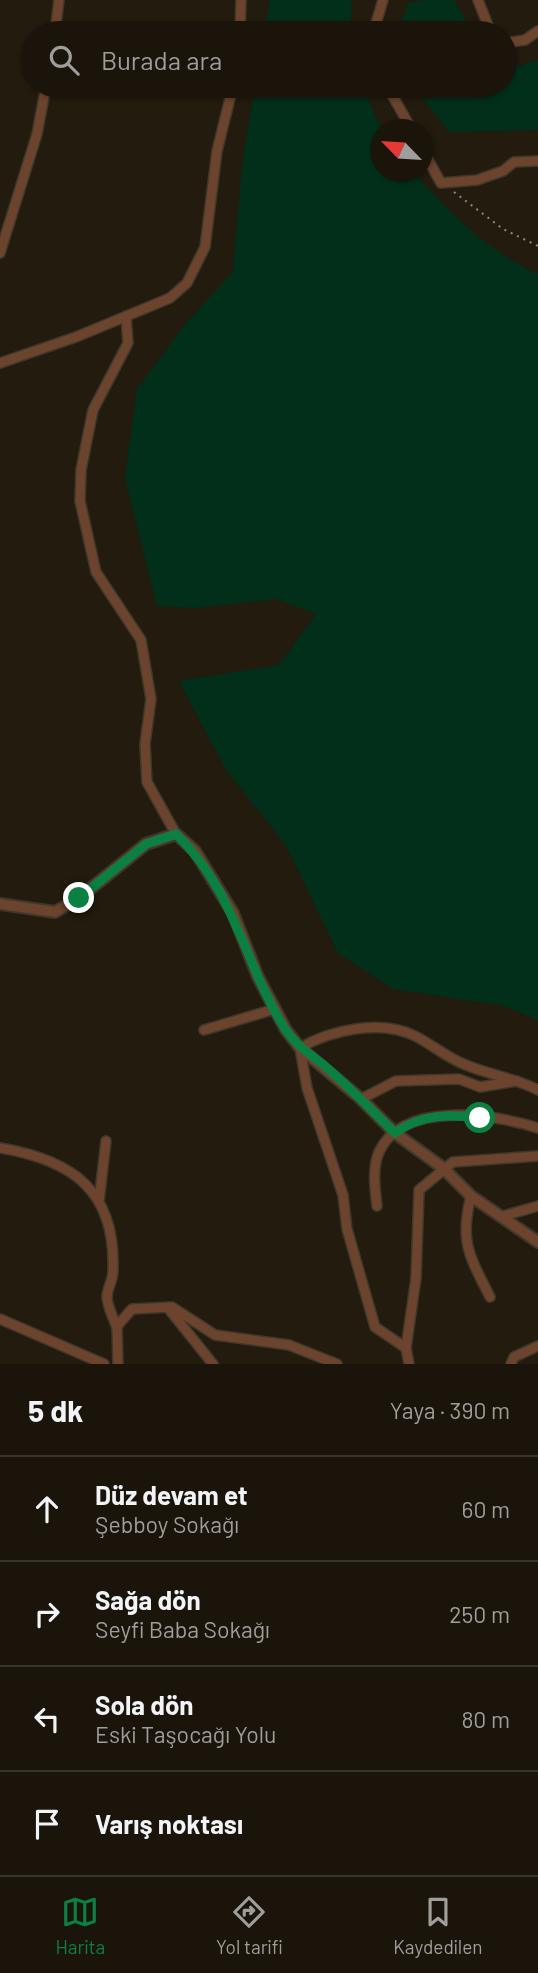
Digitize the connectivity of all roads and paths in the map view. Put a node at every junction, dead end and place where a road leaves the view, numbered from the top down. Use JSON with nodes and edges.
{"nodes":[{"id":1,"x":59,"y":0,"type":"edge"},
{"id":2,"x":241,"y":0,"type":"edge"},
{"id":3,"x":383,"y":0,"type":"edge"},
{"id":4,"x":478,"y":0,"type":"edge"},
{"id":5,"x":56,"y":21,"type":"edge"},
{"id":6,"x":240,"y":21,"type":"edge"},
{"id":7,"x":377,"y":21,"type":"edge"},
{"id":8,"x":486,"y":21,"type":"edge"},
{"id":9,"x":538,"y":31,"type":"edge"},
{"id":10,"x":517,"y":41,"type":"edge"},
{"id":11,"x":44,"y":98,"type":"edge"},
{"id":12,"x":230,"y":98,"type":"edge"},
{"id":13,"x":394,"y":98,"type":"edge"},
{"id":14,"x":406,"y":119,"type":"edge"},
{"id":15,"x":538,"y":161,"type":"edge"},
{"id":16,"x":433,"y":169,"type":"edge"},
{"id":17,"x":441,"y":183,"type":"junction"},
{"id":18,"x":538,"y":246,"type":"edge"},
{"id":19,"x":0,"y":253,"type":"edge"},
{"id":20,"x":126,"y":316,"type":"junction"},
{"id":21,"x":0,"y":363,"type":"edge"},
{"id":22,"x":176,"y":834,"type":"junction"},
{"id":23,"x":0,"y":904,"type":"edge"},
{"id":24,"x":275,"y":1009,"type":"junction"},
{"id":25,"x":204,"y":1030,"type":"dead end"},
{"id":26,"x":300,"y":1048,"type":"junction"},
{"id":27,"x":520,"y":1081,"type":"junction"},
{"id":28,"x":538,"y":1090,"type":"edge"},
{"id":29,"x":361,"y":1098,"type":"junction"},
{"id":30,"x":538,"y":1128,"type":"edge"},
{"id":31,"x":395,"y":1133,"type":"junction"},
{"id":32,"x":106,"y":1141,"type":"dead end"},
{"id":33,"x":0,"y":1148,"type":"edge"},
{"id":34,"x":538,"y":1156,"type":"edge"},
{"id":35,"x":443,"y":1168,"type":"junction"},
{"id":36,"x":471,"y":1196,"type":"junction"},
{"id":37,"x":99,"y":1201,"type":"junction"},
{"id":38,"x":377,"y":1206,"type":"dead end"},
{"id":39,"x":538,"y":1206,"type":"edge"},
{"id":40,"x":503,"y":1216,"type":"junction"},
{"id":41,"x":538,"y":1242,"type":"edge"},
{"id":42,"x":490,"y":1297,"type":"dead end"},
{"id":43,"x":167,"y":1307,"type":"junction"},
{"id":44,"x":0,"y":1319,"type":"edge"},
{"id":45,"x":117,"y":1328,"type":"junction"},
{"id":46,"x":538,"y":1346,"type":"edge"},
{"id":47,"x":406,"y":1348,"type":"junction"},
{"id":48,"x":104,"y":1364,"type":"edge"},
{"id":49,"x":118,"y":1364,"type":"edge"},
{"id":50,"x":213,"y":1364,"type":"edge"},
{"id":51,"x":337,"y":1364,"type":"edge"},
{"id":52,"x":409,"y":1364,"type":"edge"},
{"id":53,"x":511,"y":1364,"type":"edge"}],
"edges":[{"from":1,"to":5,"type":"street"},
{"from":2,"to":6,"type":"street"},
{"from":3,"to":7,"type":"street"},
{"from":4,"to":8,"type":"street"},
{"from":9,"to":10,"type":"street"},
{"from":11,"to":19,"type":"street"},
{"from":12,"to":20,"type":"street"},
{"from":13,"to":14,"type":"street"},
{"from":15,"to":17,"type":"street"},
{"from":16,"to":17,"type":"street"},
{"from":17,"to":18,"type":"path"},
{"from":20,"to":21,"type":"street"},
{"from":20,"to":22,"type":"street"},
{"from":22,"to":23,"type":"street"},
{"from":22,"to":24,"type":"street"},
{"from":24,"to":25,"type":"street"},
{"from":24,"to":26,"type":"street"},
{"from":26,"to":27,"type":"street"},
{"from":26,"to":29,"type":"street"},
{"from":26,"to":47,"type":"street"},
{"from":27,"to":28,"type":"street"},
{"from":27,"to":29,"type":"street"},
{"from":29,"to":31,"type":"street"},
{"from":30,"to":31,"type":"street"},
{"from":31,"to":35,"type":"street"},
{"from":31,"to":38,"type":"street"},
{"from":32,"to":37,"type":"street"},
{"from":33,"to":37,"type":"street"},
{"from":34,"to":35,"type":"street"},
{"from":35,"to":36,"type":"street"},
{"from":35,"to":47,"type":"street"},
{"from":36,"to":40,"type":"street"},
{"from":36,"to":42,"type":"street"},
{"from":37,"to":45,"type":"street"},
{"from":39,"to":40,"type":"street"},
{"from":40,"to":41,"type":"street"},
{"from":43,"to":45,"type":"street"},
{"from":43,"to":50,"type":"street"},
{"from":43,"to":51,"type":"street"},
{"from":44,"to":48,"type":"street"},
{"from":45,"to":49,"type":"street"},
{"from":46,"to":53,"type":"street"},
{"from":47,"to":52,"type":"street"}]}
